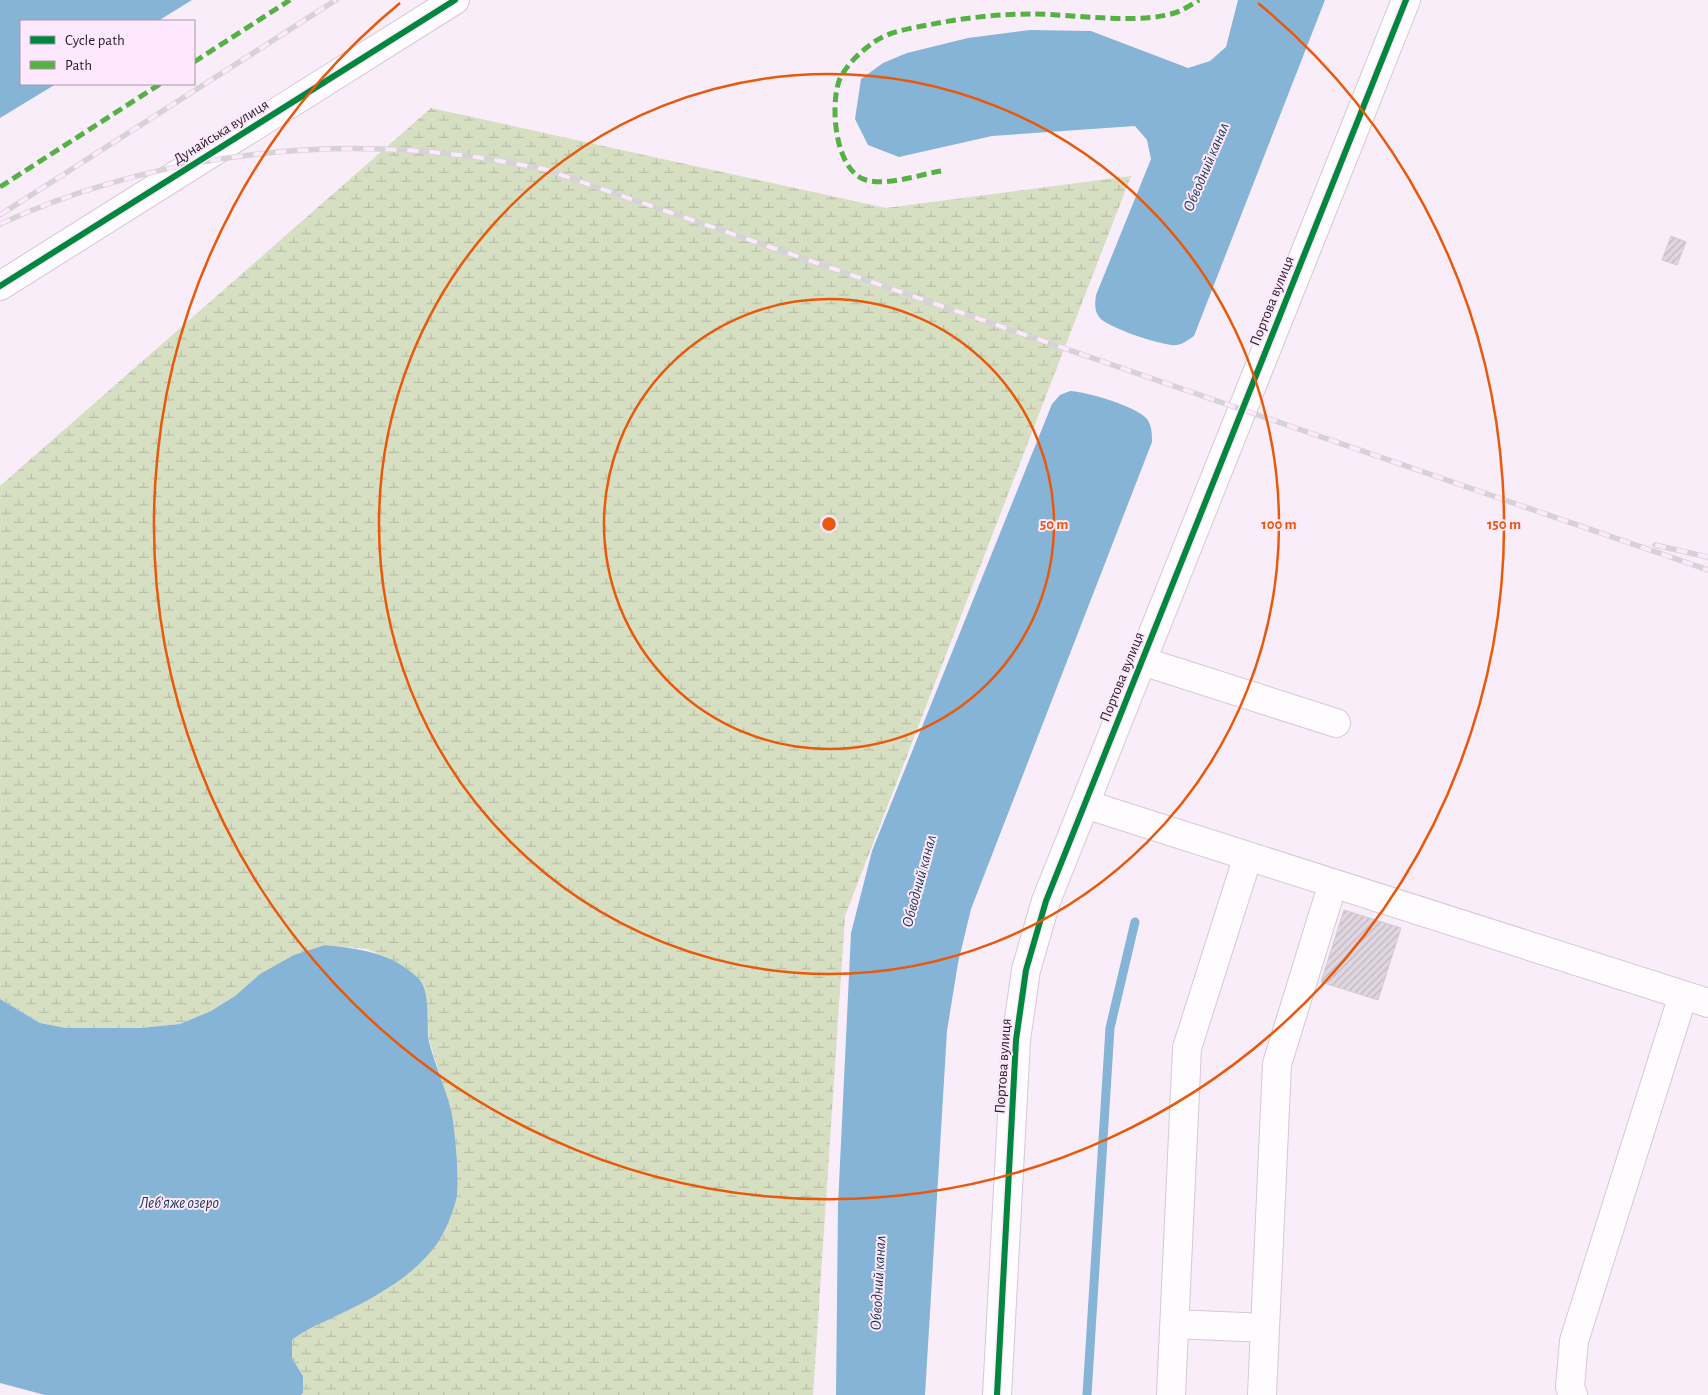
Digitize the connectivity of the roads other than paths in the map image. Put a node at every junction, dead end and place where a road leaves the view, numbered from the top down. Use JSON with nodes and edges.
{"nodes":[{"id":1,"x":1406,"y":0,"type":"edge"},
{"id":2,"x":443,"y":3,"type":"edge"},
{"id":3,"x":0,"y":286,"type":"edge"},
{"id":4,"x":1142,"y":661,"type":"junction"},
{"id":5,"x":1336,"y":722,"type":"dead end"},
{"id":6,"x":1085,"y":804,"type":"junction"},
{"id":7,"x":1248,"y":856,"type":"junction"},
{"id":8,"x":1333,"y":884,"type":"junction"},
{"id":9,"x":1696,"y":999,"type":"edge"},
{"id":10,"x":1175,"y":1324,"type":"junction"},
{"id":11,"x":1265,"y":1328,"type":"junction"},
{"id":12,"x":997,"y":1395,"type":"edge"},
{"id":13,"x":1171,"y":1395,"type":"edge"},
{"id":14,"x":1262,"y":1395,"type":"edge"},
{"id":15,"x":1573,"y":1395,"type":"edge"}],
"edges":[{"from":1,"to":4,"type":"street","name":"Портова вулиця"},
{"from":2,"to":3,"type":"street","name":"Дунайська вулиця"},
{"from":4,"to":5,"type":"street"},
{"from":4,"to":6,"type":"street","name":"Портова вулиця"},
{"from":6,"to":7,"type":"street"},
{"from":6,"to":12,"type":"street","name":"Портова вулиця"},
{"from":7,"to":8,"type":"street"},
{"from":7,"to":10,"type":"street"},
{"from":8,"to":9,"type":"street"},
{"from":8,"to":11,"type":"street"},
{"from":9,"to":15,"type":"street"},
{"from":10,"to":11,"type":"street"},
{"from":10,"to":13,"type":"street"},
{"from":11,"to":14,"type":"street"}]}
